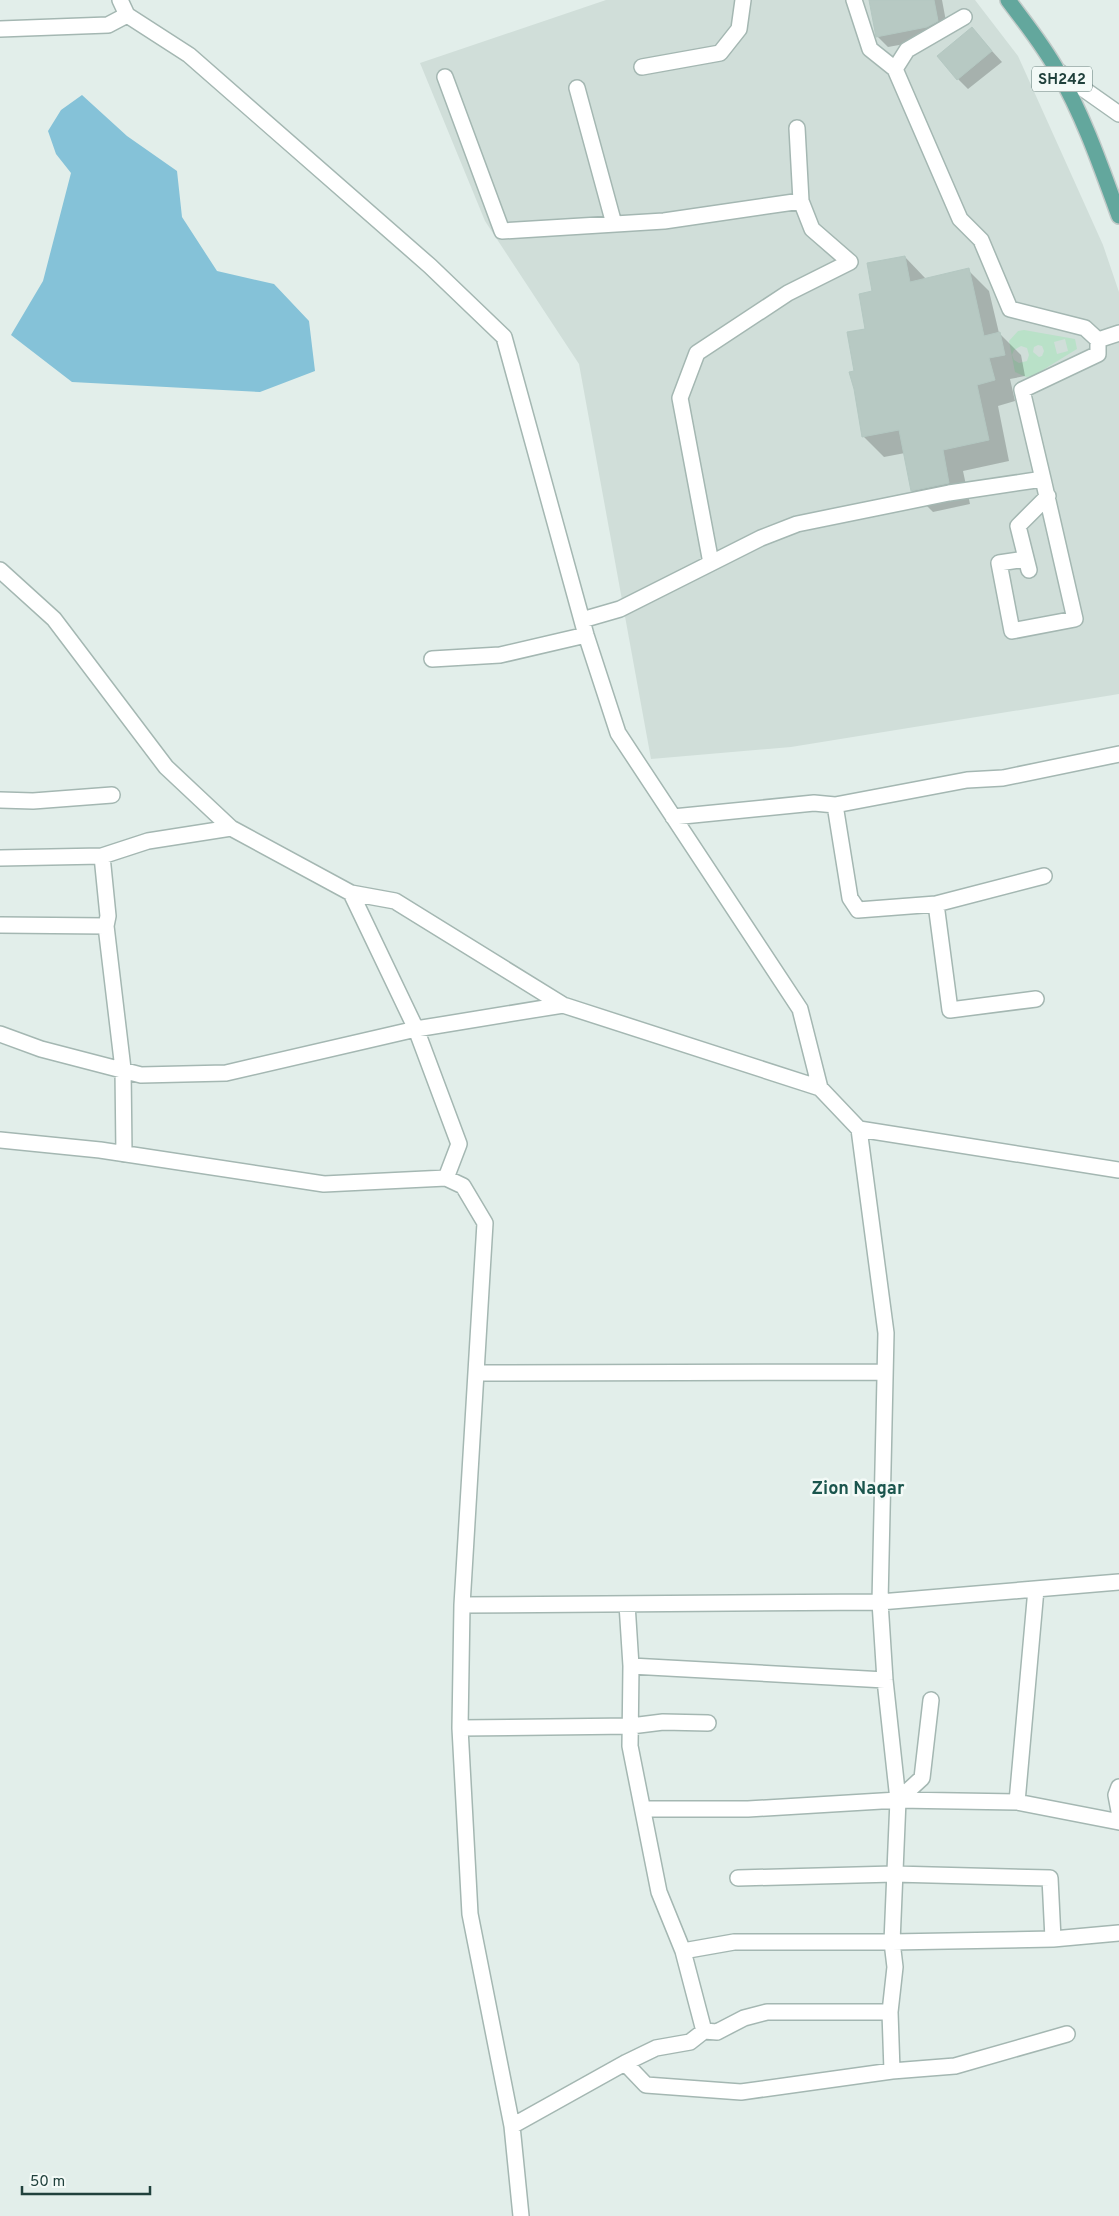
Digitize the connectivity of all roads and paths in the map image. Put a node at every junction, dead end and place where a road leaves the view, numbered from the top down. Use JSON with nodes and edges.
{"nodes":[{"id":1,"x":120,"y":0,"type":"edge"},
{"id":2,"x":743,"y":0,"type":"edge"},
{"id":3,"x":854,"y":0,"type":"edge"},
{"id":4,"x":1008,"y":0,"type":"edge"},
{"id":5,"x":127,"y":15,"type":"junction"},
{"id":6,"x":964,"y":17,"type":"dead end"},
{"id":7,"x":0,"y":29,"type":"edge"},
{"id":8,"x":642,"y":67,"type":"dead end"},
{"id":9,"x":895,"y":69,"type":"junction"},
{"id":10,"x":1058,"y":71,"type":"junction"},
{"id":11,"x":445,"y":77,"type":"dead end"},
{"id":12,"x":577,"y":88,"type":"dead end"},
{"id":13,"x":1119,"y":114,"type":"edge"},
{"id":14,"x":797,"y":128,"type":"dead end"},
{"id":15,"x":801,"y":201,"type":"junction"},
{"id":16,"x":1119,"y":216,"type":"edge"},
{"id":17,"x":614,"y":224,"type":"junction"},
{"id":18,"x":1119,"y":333,"type":"edge"},
{"id":19,"x":1098,"y":340,"type":"junction"},
{"id":20,"x":1043,"y":479,"type":"junction"},
{"id":21,"x":1048,"y":496,"type":"junction"},
{"id":22,"x":711,"y":563,"type":"junction"},
{"id":23,"x":2,"y":572,"type":"edge"},
{"id":24,"x":584,"y":628,"type":"junction"},
{"id":25,"x":432,"y":659,"type":"dead end"},
{"id":26,"x":1119,"y":754,"type":"edge"},
{"id":27,"x":112,"y":795,"type":"dead end"},
{"id":28,"x":0,"y":800,"type":"edge"},
{"id":29,"x":835,"y":805,"type":"junction"},
{"id":30,"x":673,"y":816,"type":"junction"},
{"id":31,"x":231,"y":828,"type":"junction"},
{"id":32,"x":102,"y":856,"type":"junction"},
{"id":33,"x":0,"y":858,"type":"edge"},
{"id":34,"x":1044,"y":876,"type":"dead end"},
{"id":35,"x":351,"y":893,"type":"junction"},
{"id":36,"x":936,"y":904,"type":"junction"},
{"id":37,"x":0,"y":925,"type":"edge"},
{"id":38,"x":106,"y":926,"type":"junction"},
{"id":39,"x":1036,"y":999,"type":"dead end"},
{"id":40,"x":563,"y":1005,"type":"junction"},
{"id":41,"x":416,"y":1029,"type":"junction"},
{"id":42,"x":0,"y":1034,"type":"edge"},
{"id":43,"x":123,"y":1069,"type":"junction"},
{"id":44,"x":820,"y":1088,"type":"junction"},
{"id":45,"x":859,"y":1129,"type":"junction"},
{"id":46,"x":0,"y":1140,"type":"edge"},
{"id":47,"x":124,"y":1154,"type":"junction"},
{"id":48,"x":1119,"y":1170,"type":"edge"},
{"id":49,"x":446,"y":1178,"type":"junction"},
{"id":50,"x":885,"y":1372,"type":"junction"},
{"id":51,"x":476,"y":1373,"type":"junction"},
{"id":52,"x":1119,"y":1582,"type":"edge"},
{"id":53,"x":1036,"y":1589,"type":"junction"},
{"id":54,"x":880,"y":1602,"type":"junction"},
{"id":55,"x":627,"y":1604,"type":"junction"},
{"id":56,"x":462,"y":1605,"type":"junction"},
{"id":57,"x":631,"y":1666,"type":"junction"},
{"id":58,"x":885,"y":1680,"type":"junction"},
{"id":59,"x":931,"y":1700,"type":"dead end"},
{"id":60,"x":708,"y":1723,"type":"dead end"},
{"id":61,"x":631,"y":1726,"type":"junction"},
{"id":62,"x":460,"y":1728,"type":"junction"},
{"id":63,"x":1119,"y":1787,"type":"edge"},
{"id":64,"x":898,"y":1800,"type":"junction"},
{"id":65,"x":1017,"y":1802,"type":"junction"},
{"id":66,"x":643,"y":1809,"type":"junction"},
{"id":67,"x":1119,"y":1810,"type":"edge"},
{"id":68,"x":1119,"y":1822,"type":"edge"},
{"id":69,"x":894,"y":1874,"type":"junction"},
{"id":70,"x":738,"y":1878,"type":"dead end"},
{"id":71,"x":1119,"y":1933,"type":"edge"},
{"id":72,"x":1053,"y":1939,"type":"junction"},
{"id":73,"x":892,"y":1942,"type":"junction"},
{"id":74,"x":683,"y":1951,"type":"junction"},
{"id":75,"x":890,"y":2012,"type":"junction"},
{"id":76,"x":704,"y":2031,"type":"junction"},
{"id":77,"x":1067,"y":2034,"type":"dead end"},
{"id":78,"x":625,"y":2063,"type":"junction"},
{"id":79,"x":892,"y":2071,"type":"junction"},
{"id":80,"x":512,"y":2126,"type":"junction"},
{"id":81,"x":521,"y":2216,"type":"edge"}],
"edges":[{"from":1,"to":5,"type":"street"},
{"from":2,"to":8,"type":"street"},
{"from":3,"to":9,"type":"street"},
{"from":4,"to":10,"type":"main road","number":"SH242"},
{"from":5,"to":7,"type":"street"},
{"from":5,"to":24,"type":"street"},
{"from":6,"to":9,"type":"street"},
{"from":9,"to":19,"type":"street"},
{"from":10,"to":13,"type":"street"},
{"from":10,"to":16,"type":"main road","number":"SH242"},
{"from":11,"to":17,"type":"street"},
{"from":12,"to":17,"type":"street"},
{"from":14,"to":15,"type":"street"},
{"from":15,"to":17,"type":"street"},
{"from":15,"to":22,"type":"street"},
{"from":18,"to":19,"type":"street"},
{"from":19,"to":20,"type":"street"},
{"from":20,"to":21,"type":"street"},
{"from":20,"to":22,"type":"street"},
{"from":21,"to":21,"type":"street"},
{"from":22,"to":24,"type":"street"},
{"from":23,"to":31,"type":"street"},
{"from":24,"to":25,"type":"street"},
{"from":24,"to":30,"type":"street"},
{"from":26,"to":29,"type":"street"},
{"from":27,"to":28,"type":"street"},
{"from":29,"to":30,"type":"street"},
{"from":29,"to":36,"type":"street"},
{"from":30,"to":44,"type":"street"},
{"from":31,"to":32,"type":"street"},
{"from":31,"to":35,"type":"street"},
{"from":32,"to":33,"type":"street"},
{"from":32,"to":38,"type":"street"},
{"from":34,"to":36,"type":"street"},
{"from":35,"to":40,"type":"street"},
{"from":35,"to":41,"type":"street"},
{"from":36,"to":39,"type":"street"},
{"from":37,"to":38,"type":"street"},
{"from":38,"to":43,"type":"street"},
{"from":40,"to":41,"type":"street"},
{"from":40,"to":44,"type":"street"},
{"from":41,"to":43,"type":"street"},
{"from":41,"to":49,"type":"street"},
{"from":42,"to":43,"type":"street"},
{"from":43,"to":47,"type":"street"},
{"from":44,"to":45,"type":"street"},
{"from":45,"to":48,"type":"street"},
{"from":45,"to":50,"type":"street"},
{"from":46,"to":47,"type":"street"},
{"from":47,"to":49,"type":"street"},
{"from":49,"to":51,"type":"street"},
{"from":50,"to":51,"type":"street"},
{"from":50,"to":54,"type":"street"},
{"from":51,"to":56,"type":"street"},
{"from":52,"to":53,"type":"street"},
{"from":53,"to":54,"type":"street"},
{"from":53,"to":65,"type":"street"},
{"from":54,"to":55,"type":"street"},
{"from":54,"to":58,"type":"street"},
{"from":55,"to":56,"type":"street"},
{"from":55,"to":57,"type":"street"},
{"from":56,"to":62,"type":"street"},
{"from":57,"to":58,"type":"street"},
{"from":57,"to":61,"type":"street"},
{"from":58,"to":64,"type":"street"},
{"from":59,"to":64,"type":"street"},
{"from":60,"to":61,"type":"street"},
{"from":61,"to":62,"type":"street"},
{"from":61,"to":66,"type":"street"},
{"from":62,"to":80,"type":"street"},
{"from":63,"to":67,"type":"street"},
{"from":64,"to":65,"type":"street"},
{"from":64,"to":66,"type":"street"},
{"from":64,"to":69,"type":"street"},
{"from":65,"to":68,"type":"street"},
{"from":66,"to":74,"type":"street"},
{"from":69,"to":70,"type":"street"},
{"from":69,"to":72,"type":"street"},
{"from":69,"to":73,"type":"street"},
{"from":71,"to":72,"type":"street"},
{"from":72,"to":73,"type":"street"},
{"from":73,"to":74,"type":"street"},
{"from":73,"to":75,"type":"street"},
{"from":74,"to":76,"type":"street"},
{"from":75,"to":76,"type":"street"},
{"from":75,"to":79,"type":"street"},
{"from":76,"to":78,"type":"street"},
{"from":77,"to":79,"type":"street"},
{"from":78,"to":79,"type":"street"},
{"from":78,"to":80,"type":"street"},
{"from":80,"to":81,"type":"street"}]}
